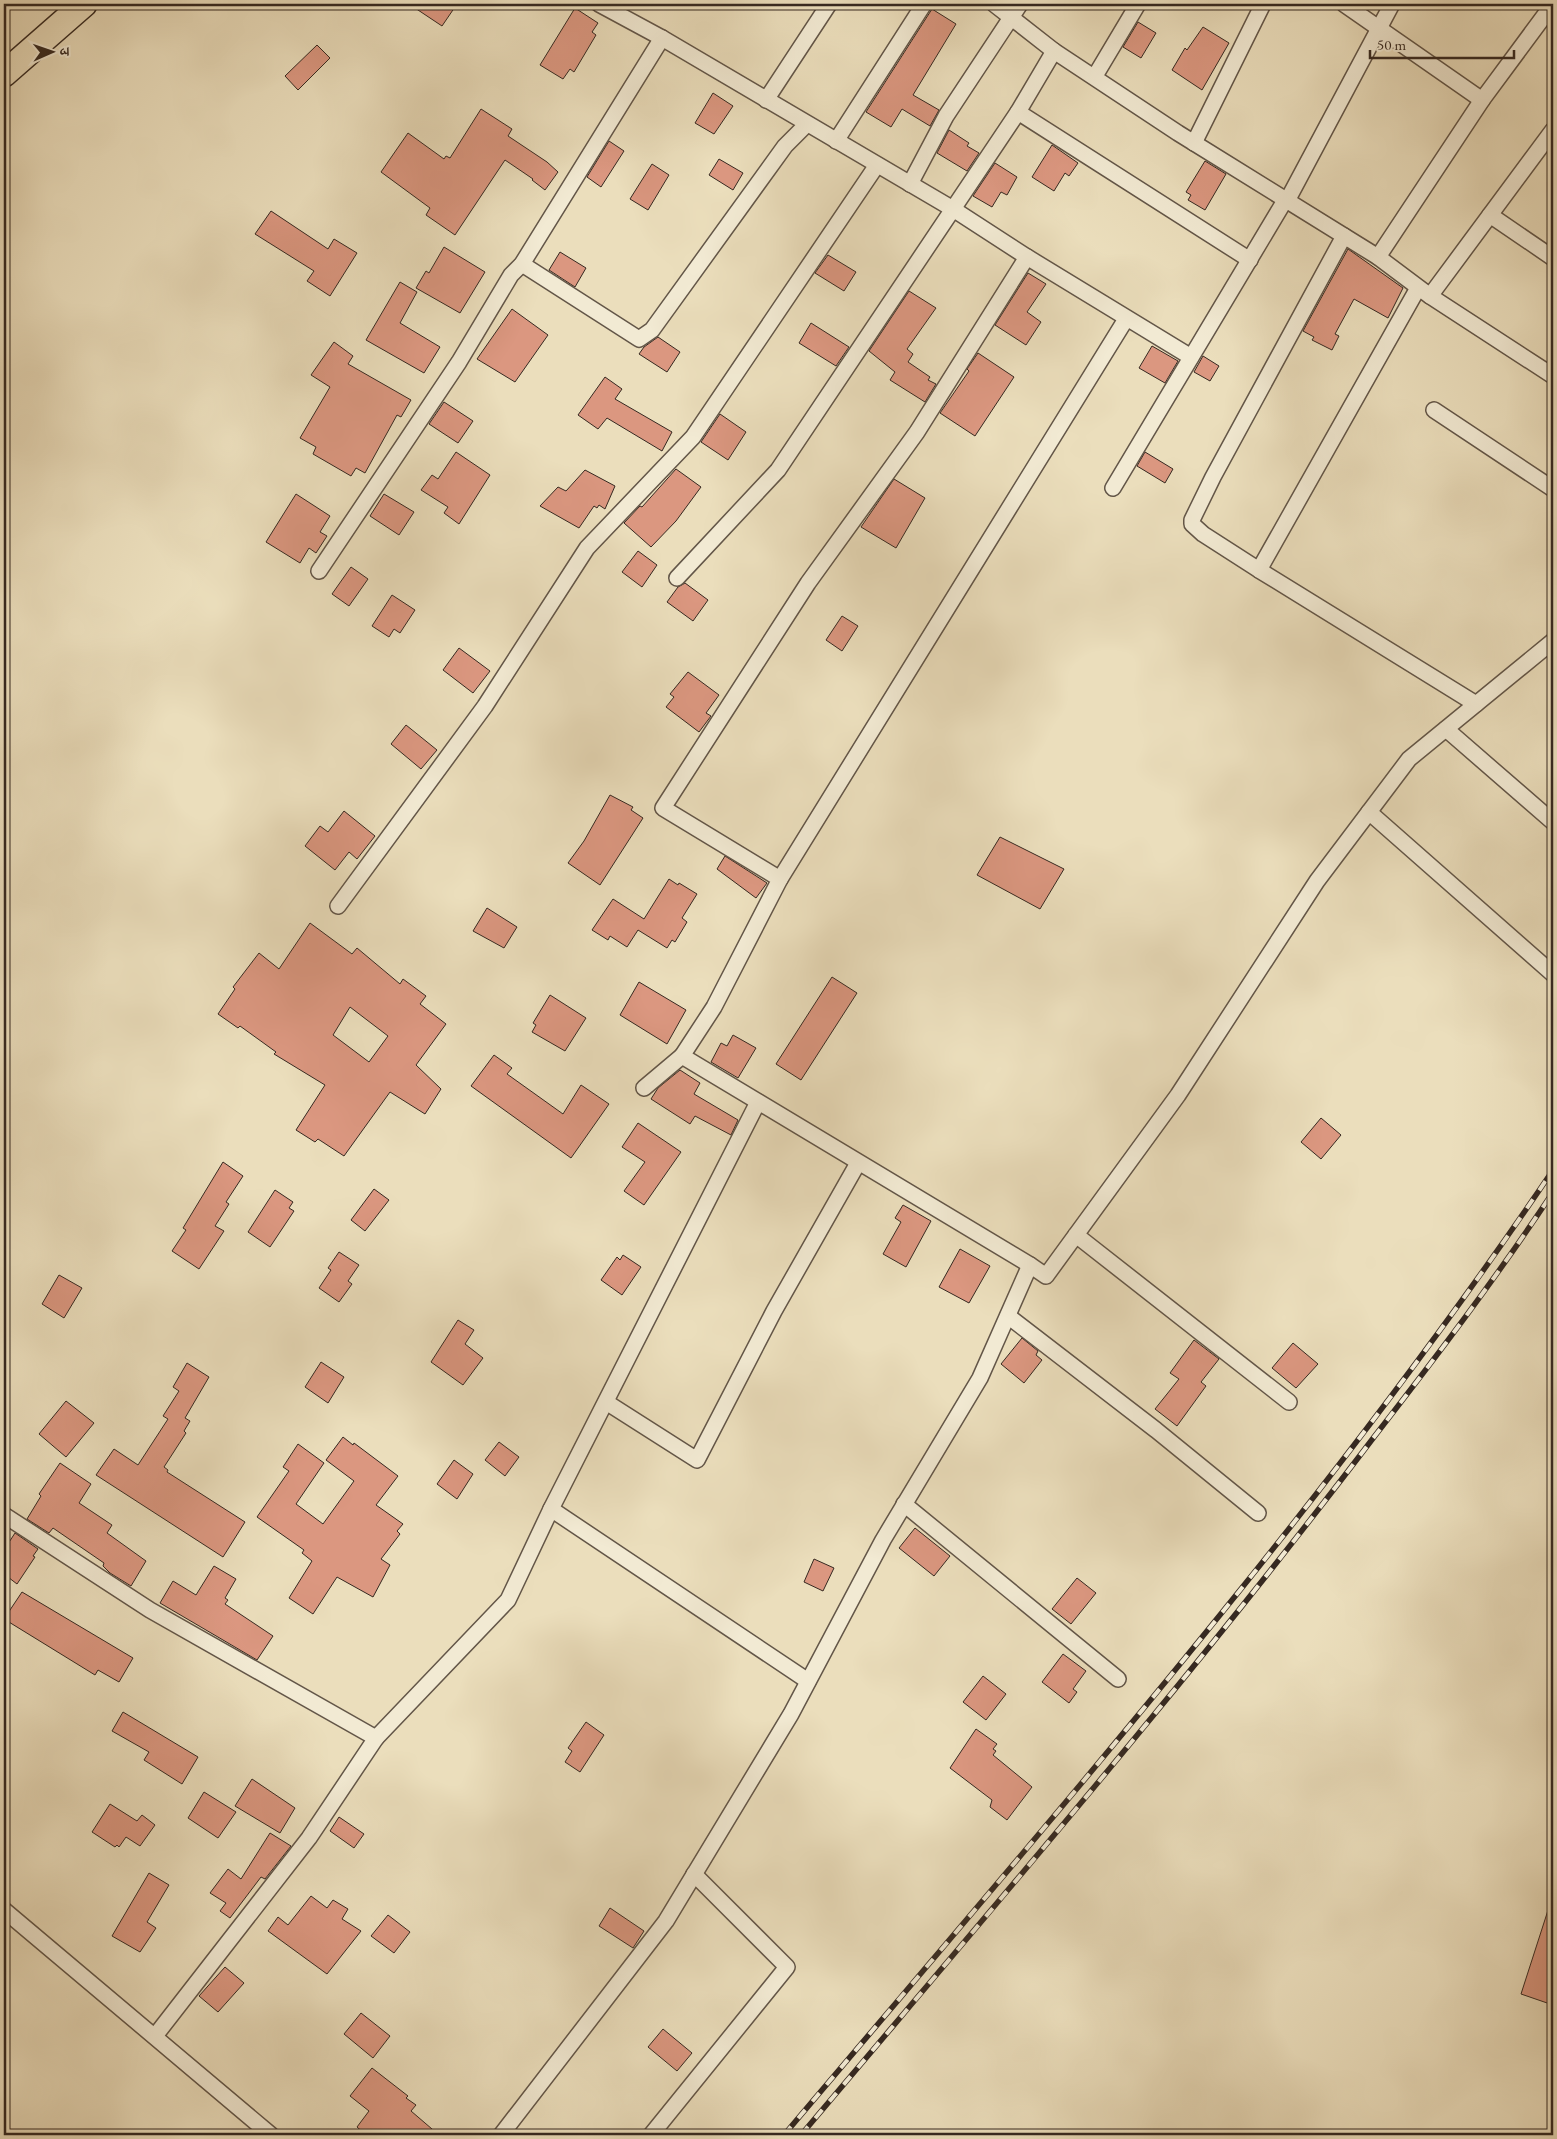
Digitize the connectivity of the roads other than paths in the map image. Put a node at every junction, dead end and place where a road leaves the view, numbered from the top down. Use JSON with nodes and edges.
{"nodes":[{"id":1,"x":84,"y":4,"type":"edge"},
{"id":2,"x":599,"y":4,"type":"edge"},
{"id":3,"x":829,"y":4,"type":"edge"},
{"id":4,"x":924,"y":4,"type":"edge"},
{"id":5,"x":994,"y":4,"type":"edge"},
{"id":6,"x":1138,"y":4,"type":"edge"},
{"id":7,"x":1263,"y":4,"type":"edge"},
{"id":8,"x":1344,"y":4,"type":"edge"},
{"id":9,"x":1392,"y":4,"type":"edge"},
{"id":10,"x":1553,"y":4,"type":"edge"},
{"id":11,"x":1017,"y":10,"type":"edge"},
{"id":12,"x":1380,"y":29,"type":"junction"},
{"id":13,"x":662,"y":38,"type":"junction"},
{"id":14,"x":1054,"y":51,"type":"junction"},
{"id":15,"x":4,"y":74,"type":"edge"},
{"id":16,"x":1095,"y":76,"type":"junction"},
{"id":17,"x":766,"y":100,"type":"junction"},
{"id":18,"x":1482,"y":100,"type":"junction"},
{"id":19,"x":1018,"y":112,"type":"junction"},
{"id":20,"x":807,"y":124,"type":"junction"},
{"id":21,"x":1551,"y":138,"type":"edge"},
{"id":22,"x":836,"y":141,"type":"junction"},
{"id":23,"x":1194,"y":143,"type":"junction"},
{"id":24,"x":877,"y":165,"type":"junction"},
{"id":25,"x":910,"y":184,"type":"junction"},
{"id":26,"x":1287,"y":200,"type":"junction"},
{"id":27,"x":953,"y":209,"type":"junction"},
{"id":28,"x":1490,"y":215,"type":"junction"},
{"id":29,"x":1344,"y":236,"type":"junction"},
{"id":30,"x":1027,"y":257,"type":"junction"},
{"id":31,"x":1378,"y":257,"type":"junction"},
{"id":32,"x":1553,"y":258,"type":"edge"},
{"id":33,"x":1250,"y":260,"type":"junction"},
{"id":34,"x":522,"y":264,"type":"junction"},
{"id":35,"x":1424,"y":292,"type":"junction"},
{"id":36,"x":1126,"y":319,"type":"junction"},
{"id":37,"x":1191,"y":357,"type":"junction"},
{"id":38,"x":1553,"y":376,"type":"edge"},
{"id":39,"x":1434,"y":410,"type":"dead end"},
{"id":40,"x":1112,"y":488,"type":"dead end"},
{"id":41,"x":1553,"y":489,"type":"edge"},
{"id":42,"x":1259,"y":570,"type":"junction"},
{"id":43,"x":319,"y":571,"type":"dead end"},
{"id":44,"x":677,"y":578,"type":"dead end"},
{"id":45,"x":1553,"y":641,"type":"edge"},
{"id":46,"x":1476,"y":704,"type":"junction"},
{"id":47,"x":1446,"y":729,"type":"junction"},
{"id":48,"x":1369,"y":812,"type":"junction"},
{"id":49,"x":1553,"y":822,"type":"edge"},
{"id":50,"x":780,"y":879,"type":"junction"},
{"id":51,"x":338,"y":906,"type":"dead end"},
{"id":52,"x":1553,"y":974,"type":"edge"},
{"id":53,"x":682,"y":1056,"type":"junction"},
{"id":54,"x":644,"y":1088,"type":"dead end"},
{"id":55,"x":758,"y":1102,"type":"junction"},
{"id":56,"x":858,"y":1163,"type":"junction"},
{"id":57,"x":1076,"y":1235,"type":"junction"},
{"id":58,"x":1030,"y":1265,"type":"junction"},
{"id":59,"x":1008,"y":1316,"type":"junction"},
{"id":60,"x":606,"y":1402,"type":"junction"},
{"id":61,"x":1289,"y":1402,"type":"dead end"},
{"id":62,"x":904,"y":1504,"type":"junction"},
{"id":63,"x":551,"y":1509,"type":"junction"},
{"id":64,"x":1258,"y":1513,"type":"dead end"},
{"id":65,"x":4,"y":1515,"type":"edge"},
{"id":66,"x":1118,"y":1680,"type":"dead end"},
{"id":67,"x":808,"y":1681,"type":"junction"},
{"id":68,"x":376,"y":1738,"type":"junction"},
{"id":69,"x":694,"y":1874,"type":"junction"},
{"id":70,"x":4,"y":1910,"type":"edge"},
{"id":71,"x":155,"y":2036,"type":"junction"},
{"id":72,"x":271,"y":2135,"type":"edge"},
{"id":73,"x":501,"y":2135,"type":"edge"},
{"id":74,"x":651,"y":2135,"type":"edge"}],
"edges":[{"from":1,"to":15,"type":"main road"},
{"from":2,"to":13,"type":"street"},
{"from":3,"to":17,"type":"street"},
{"from":4,"to":22,"type":"street"},
{"from":5,"to":11,"type":"street"},
{"from":6,"to":16,"type":"street"},
{"from":7,"to":23,"type":"street"},
{"from":8,"to":12,"type":"street"},
{"from":9,"to":12,"type":"street"},
{"from":10,"to":18,"type":"street"},
{"from":11,"to":14,"type":"street"},
{"from":11,"to":25,"type":"street"},
{"from":12,"to":18,"type":"street"},
{"from":12,"to":26,"type":"street"},
{"from":13,"to":17,"type":"street"},
{"from":13,"to":34,"type":"street"},
{"from":14,"to":16,"type":"street"},
{"from":14,"to":19,"type":"street"},
{"from":16,"to":23,"type":"street"},
{"from":17,"to":20,"type":"street"},
{"from":18,"to":31,"type":"street"},
{"from":19,"to":27,"type":"street"},
{"from":19,"to":33,"type":"street"},
{"from":20,"to":22,"type":"street"},
{"from":20,"to":34,"type":"street"},
{"from":21,"to":28,"type":"street"},
{"from":22,"to":24,"type":"street"},
{"from":23,"to":26,"type":"street"},
{"from":24,"to":25,"type":"street"},
{"from":24,"to":51,"type":"street"},
{"from":25,"to":27,"type":"street"},
{"from":26,"to":29,"type":"street"},
{"from":26,"to":33,"type":"street"},
{"from":27,"to":30,"type":"street"},
{"from":27,"to":44,"type":"street"},
{"from":28,"to":32,"type":"street"},
{"from":28,"to":35,"type":"street"},
{"from":29,"to":31,"type":"street"},
{"from":29,"to":42,"type":"street"},
{"from":30,"to":36,"type":"street"},
{"from":30,"to":50,"type":"street"},
{"from":31,"to":35,"type":"street"},
{"from":33,"to":37,"type":"street"},
{"from":34,"to":43,"type":"street"},
{"from":35,"to":38,"type":"street"},
{"from":35,"to":42,"type":"street"},
{"from":36,"to":37,"type":"street"},
{"from":36,"to":50,"type":"street"},
{"from":37,"to":40,"type":"street"},
{"from":39,"to":41,"type":"street"},
{"from":42,"to":46,"type":"street"},
{"from":45,"to":46,"type":"street"},
{"from":46,"to":47,"type":"street"},
{"from":47,"to":48,"type":"street"},
{"from":47,"to":49,"type":"street"},
{"from":48,"to":52,"type":"street"},
{"from":48,"to":57,"type":"street"},
{"from":50,"to":53,"type":"street"},
{"from":53,"to":54,"type":"street"},
{"from":53,"to":55,"type":"street"},
{"from":55,"to":56,"type":"street"},
{"from":55,"to":60,"type":"street"},
{"from":56,"to":58,"type":"street"},
{"from":56,"to":60,"type":"street"},
{"from":57,"to":58,"type":"street"},
{"from":57,"to":61,"type":"street"},
{"from":58,"to":59,"type":"street"},
{"from":59,"to":62,"type":"street"},
{"from":59,"to":64,"type":"street"},
{"from":60,"to":63,"type":"street"},
{"from":62,"to":66,"type":"street"},
{"from":62,"to":67,"type":"street"},
{"from":63,"to":67,"type":"street"},
{"from":63,"to":68,"type":"street"},
{"from":65,"to":68,"type":"street"},
{"from":67,"to":69,"type":"street"},
{"from":68,"to":71,"type":"street"},
{"from":69,"to":73,"type":"street"},
{"from":69,"to":74,"type":"street"},
{"from":70,"to":71,"type":"street"},
{"from":71,"to":72,"type":"street"}]}
